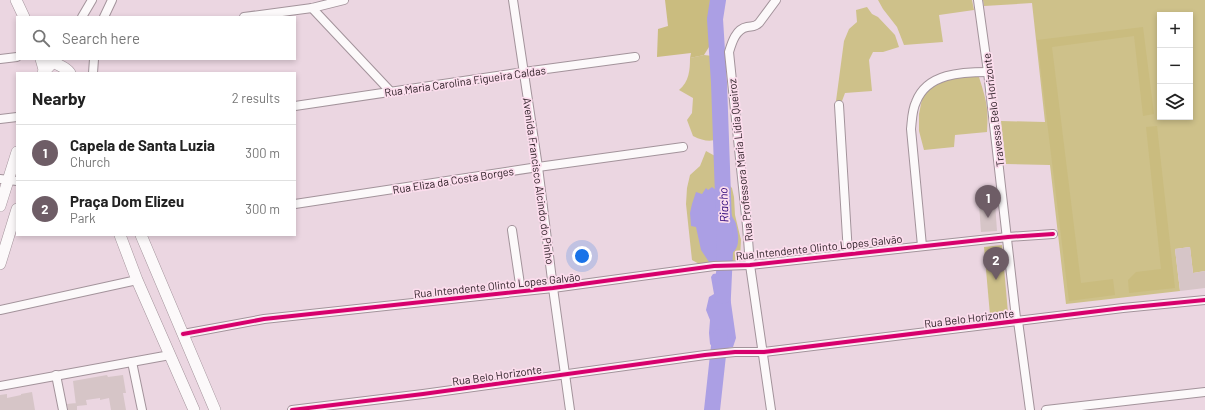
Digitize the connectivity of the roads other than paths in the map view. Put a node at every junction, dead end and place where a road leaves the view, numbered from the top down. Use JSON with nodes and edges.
{"nodes":[{"id":1,"x":16,"y":0,"type":"edge"},
{"id":2,"x":92,"y":0,"type":"edge"},
{"id":3,"x":112,"y":0,"type":"edge"},
{"id":4,"x":344,"y":0,"type":"edge"},
{"id":5,"x":514,"y":0,"type":"edge"},
{"id":6,"x":776,"y":0,"type":"edge"},
{"id":7,"x":978,"y":0,"type":"edge"},
{"id":8,"x":312,"y":8,"type":"junction"},
{"id":9,"x":24,"y":16,"type":"edge"},
{"id":10,"x":83,"y":16,"type":"edge"},
{"id":11,"x":104,"y":16,"type":"edge"},
{"id":12,"x":252,"y":16,"type":"edge"},
{"id":13,"x":16,"y":57,"type":"edge"},
{"id":14,"x":635,"y":57,"type":"dead end"},
{"id":15,"x":0,"y":60,"type":"edge"},
{"id":16,"x":41,"y":60,"type":"edge"},
{"id":17,"x":53,"y":60,"type":"edge"},
{"id":18,"x":94,"y":60,"type":"edge"},
{"id":19,"x":44,"y":72,"type":"edge"},
{"id":20,"x":45,"y":72,"type":"edge"},
{"id":21,"x":69,"y":72,"type":"edge"},
{"id":22,"x":93,"y":72,"type":"edge"},
{"id":23,"x":524,"y":72,"type":"junction"},
{"id":24,"x":988,"y":72,"type":"junction"},
{"id":25,"x":390,"y":92,"type":"junction"},
{"id":26,"x":839,"y":105,"type":"dead end"},
{"id":27,"x":296,"y":106,"type":"edge"},
{"id":28,"x":16,"y":117,"type":"edge"},
{"id":29,"x":0,"y":119,"type":"edge"},
{"id":30,"x":683,"y":147,"type":"dead end"},
{"id":31,"x":16,"y":155,"type":"edge"},
{"id":32,"x":538,"y":167,"type":"junction"},
{"id":33,"x":8,"y":180,"type":"edge"},
{"id":34,"x":296,"y":204,"type":"edge"},
{"id":35,"x":0,"y":206,"type":"edge"},
{"id":36,"x":16,"y":215,"type":"edge"},
{"id":37,"x":14,"y":228,"type":"edge"},
{"id":38,"x":512,"y":230,"type":"dead end"},
{"id":39,"x":1053,"y":234,"type":"dead end"},
{"id":40,"x":120,"y":236,"type":"edge"},
{"id":41,"x":141,"y":236,"type":"edge"},
{"id":42,"x":1008,"y":237,"type":"junction"},
{"id":43,"x":922,"y":246,"type":"junction"},
{"id":44,"x":848,"y":254,"type":"junction"},
{"id":45,"x":0,"y":264,"type":"edge"},
{"id":46,"x":750,"y":264,"type":"junction"},
{"id":47,"x":137,"y":280,"type":"junction"},
{"id":48,"x":553,"y":288,"type":"junction"},
{"id":49,"x":521,"y":291,"type":"junction"},
{"id":50,"x":1205,"y":300,"type":"edge"},
{"id":51,"x":0,"y":310,"type":"edge"},
{"id":52,"x":1018,"y":321,"type":"junction"},
{"id":53,"x":183,"y":334,"type":"junction"},
{"id":54,"x":764,"y":352,"type":"junction"},
{"id":55,"x":170,"y":355,"type":"junction"},
{"id":56,"x":132,"y":362,"type":"junction"},
{"id":57,"x":196,"y":366,"type":"junction"},
{"id":58,"x":178,"y":371,"type":"junction"},
{"id":59,"x":56,"y":375,"type":"junction"},
{"id":60,"x":565,"y":375,"type":"junction"},
{"id":61,"x":0,"y":386,"type":"edge"},
{"id":62,"x":1205,"y":392,"type":"edge"},
{"id":63,"x":63,"y":410,"type":"edge"},
{"id":64,"x":142,"y":410,"type":"edge"},
{"id":65,"x":194,"y":410,"type":"edge"},
{"id":66,"x":215,"y":410,"type":"edge"},
{"id":67,"x":292,"y":410,"type":"edge"},
{"id":68,"x":570,"y":410,"type":"edge"},
{"id":69,"x":771,"y":410,"type":"edge"},
{"id":70,"x":1030,"y":410,"type":"edge"},
{"id":71,"x":1046,"y":410,"type":"edge"}],
"edges":[{"from":1,"to":9,"type":"street"},
{"from":2,"to":10,"type":"street"},
{"from":3,"to":11,"type":"street"},
{"from":4,"to":8,"type":"street"},
{"from":5,"to":23,"type":"street","name":"Avenida Francisco Alcindo do Pinho"},
{"from":6,"to":46,"type":"street","name":"Rua Professora Maria Lídia Queiroz"},
{"from":7,"to":24,"type":"street","name":"Travessa Belo Horizonte"},
{"from":8,"to":12,"type":"street"},
{"from":8,"to":25,"type":"street"},
{"from":13,"to":15,"type":"street"},
{"from":14,"to":23,"type":"street","name":"Rua Maria Carolina Figueira Caldas"},
{"from":16,"to":19,"type":"street"},
{"from":17,"to":20,"type":"street"},
{"from":17,"to":21,"type":"street"},
{"from":18,"to":22,"type":"street"},
{"from":23,"to":25,"type":"street","name":"Rua Maria Carolina Figueira Caldas"},
{"from":23,"to":32,"type":"street","name":"Avenida Francisco Alcindo do Pinho"},
{"from":24,"to":42,"type":"street","name":"Travessa Belo Horizonte"},
{"from":24,"to":43,"type":"street"},
{"from":25,"to":27,"type":"street","name":"Rua Maria Carolina Figueira Caldas"},
{"from":26,"to":44,"type":"street"},
{"from":28,"to":29,"type":"street"},
{"from":30,"to":32,"type":"street","name":"Rua Eliza da Costa Borges"},
{"from":31,"to":33,"type":"street"},
{"from":32,"to":34,"type":"street","name":"Rua Eliza da Costa Borges"},
{"from":32,"to":48,"type":"street","name":"Avenida Francisco Alcindo do Pinho"},
{"from":33,"to":35,"type":"street"},
{"from":36,"to":37,"type":"street"},
{"from":37,"to":45,"type":"street"},
{"from":38,"to":49,"type":"street"},
{"from":39,"to":42,"type":"street","name":"Rua Intendente Olinto Lopes Galvão"},
{"from":40,"to":47,"type":"street"},
{"from":41,"to":53,"type":"street"},
{"from":42,"to":43,"type":"street","name":"Rua Intendente Olinto Lopes Galvão"},
{"from":42,"to":52,"type":"street","name":"Travessa Belo Horizonte"},
{"from":43,"to":44,"type":"street","name":"Rua Intendente Olinto Lopes Galvão"},
{"from":44,"to":46,"type":"street","name":"Rua Intendente Olinto Lopes Galvão"},
{"from":46,"to":48,"type":"street","name":"Rua Intendente Olinto Lopes Galvão"},
{"from":46,"to":54,"type":"street","name":"Rua Professora Maria Lídia Queiroz"},
{"from":47,"to":51,"type":"street"},
{"from":47,"to":55,"type":"street"},
{"from":48,"to":49,"type":"street","name":"Rua Intendente Olinto Lopes Galvão"},
{"from":48,"to":60,"type":"street","name":"Avenida Francisco Alcindo do Pinho"},
{"from":49,"to":53,"type":"street","name":"Rua Intendente Olinto Lopes Galvão"},
{"from":50,"to":52,"type":"street","name":"Rua Belo Horizonte"},
{"from":52,"to":54,"type":"street","name":"Rua Belo Horizonte"},
{"from":52,"to":70,"type":"street","name":"Travessa Belo Horizonte"},
{"from":53,"to":57,"type":"street"},
{"from":54,"to":60,"type":"street","name":"Rua Belo Horizonte"},
{"from":54,"to":69,"type":"street","name":"Rua Professora Maria Lídia Queiroz"},
{"from":55,"to":56,"type":"street"},
{"from":55,"to":58,"type":"street"},
{"from":56,"to":59,"type":"street"},
{"from":56,"to":64,"type":"street"},
{"from":57,"to":58,"type":"street"},
{"from":57,"to":66,"type":"street"},
{"from":58,"to":65,"type":"street"},
{"from":59,"to":61,"type":"street"},
{"from":59,"to":63,"type":"street"},
{"from":60,"to":67,"type":"street","name":"Rua Belo Horizonte"},
{"from":60,"to":68,"type":"street","name":"Avenida Francisco Alcindo do Pinho"},
{"from":62,"to":71,"type":"street"}]}
